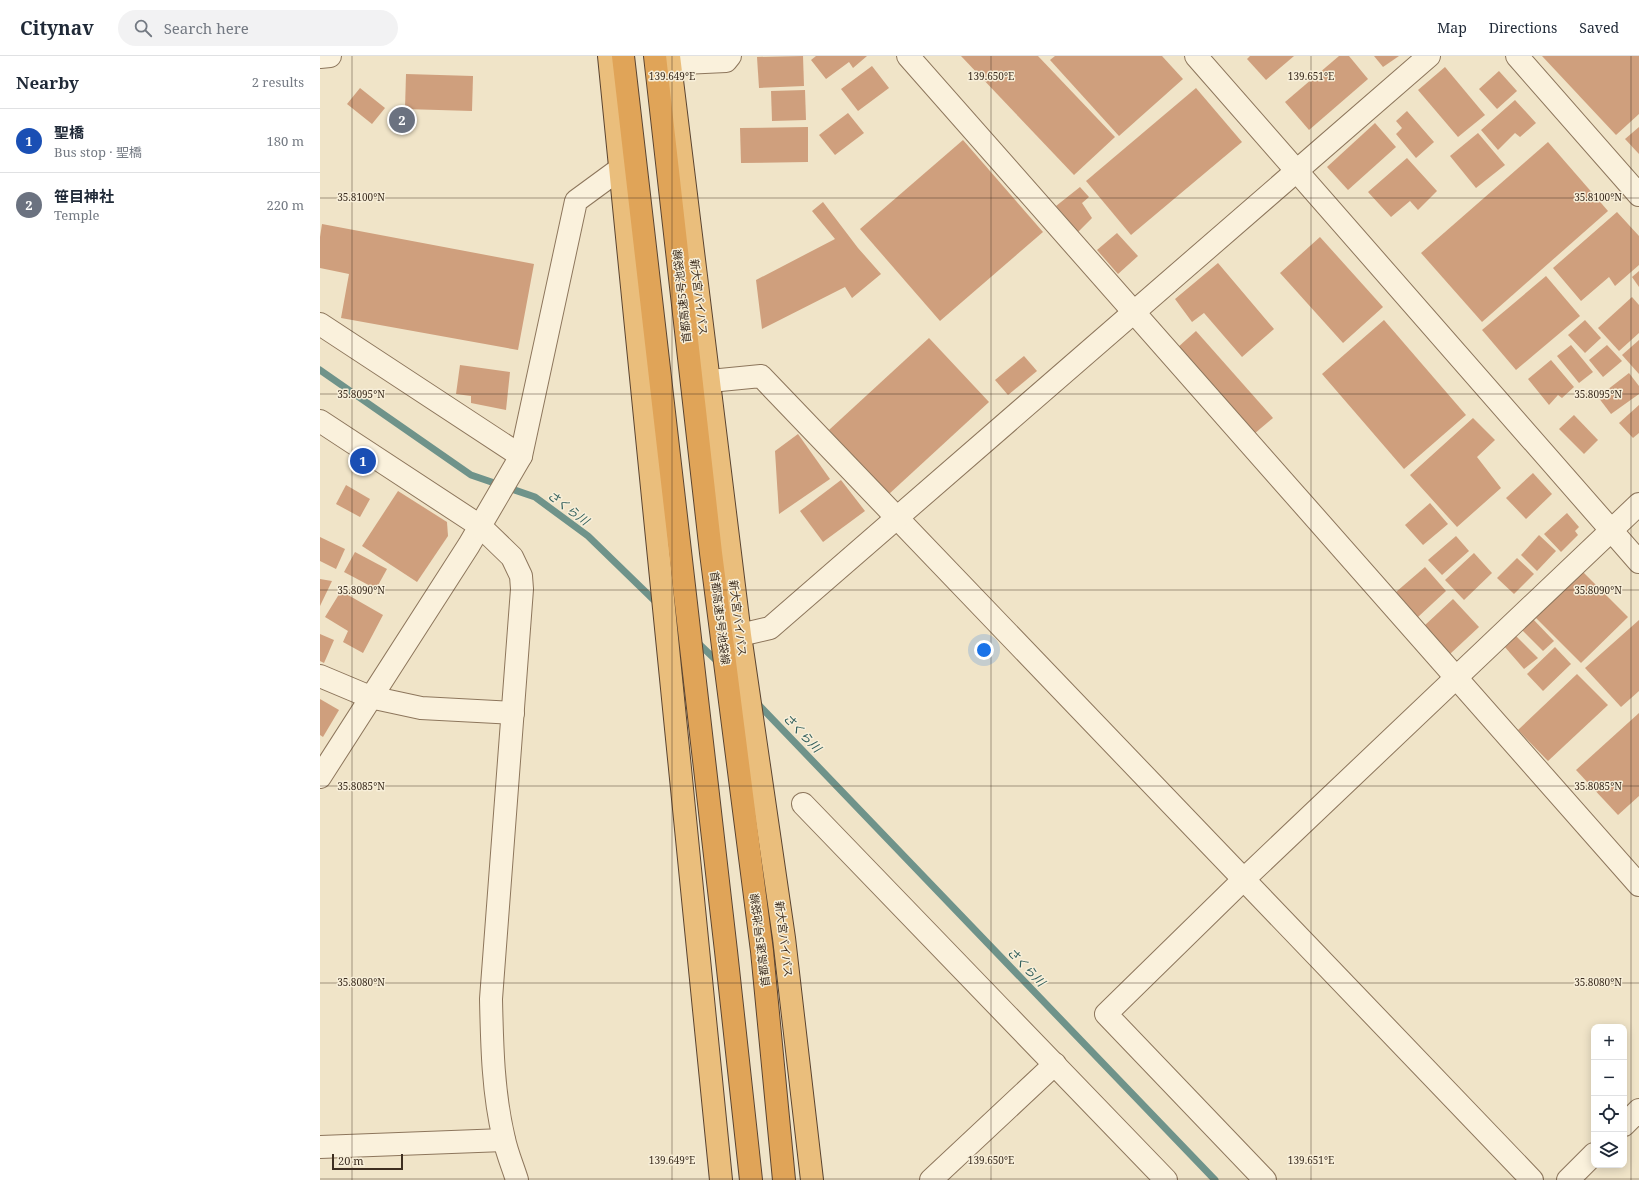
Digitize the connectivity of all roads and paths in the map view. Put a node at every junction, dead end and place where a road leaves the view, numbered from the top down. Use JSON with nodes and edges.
{"nodes":[{"id":1,"x":330,"y":56,"type":"edge"},
{"id":2,"x":609,"y":56,"type":"edge"},
{"id":3,"x":623,"y":56,"type":"edge"},
{"id":4,"x":655,"y":56,"type":"edge"},
{"id":5,"x":730,"y":56,"type":"edge"},
{"id":6,"x":908,"y":56,"type":"edge"},
{"id":7,"x":1196,"y":56,"type":"edge"},
{"id":8,"x":1428,"y":56,"type":"edge"},
{"id":9,"x":1517,"y":56,"type":"edge"},
{"id":10,"x":320,"y":57,"type":"edge"},
{"id":11,"x":678,"y":58,"type":"edge"},
{"id":12,"x":621,"y":168,"type":"junction"},
{"id":13,"x":1297,"y":170,"type":"junction"},
{"id":14,"x":1639,"y":195,"type":"edge"},
{"id":15,"x":1134,"y":311,"type":"junction"},
{"id":16,"x":320,"y":324,"type":"edge"},
{"id":17,"x":710,"y":381,"type":"junction"},
{"id":18,"x":320,"y":421,"type":"edge"},
{"id":19,"x":516,"y":464,"type":"junction"},
{"id":20,"x":1639,"y":504,"type":"edge"},
{"id":21,"x":896,"y":518,"type":"junction"},
{"id":22,"x":480,"y":526,"type":"junction"},
{"id":23,"x":1611,"y":530,"type":"junction"},
{"id":24,"x":1639,"y":562,"type":"edge"},
{"id":25,"x":740,"y":635,"type":"junction"},
{"id":26,"x":320,"y":676,"type":"edge"},
{"id":27,"x":1456,"y":677,"type":"junction"},
{"id":28,"x":370,"y":697,"type":"junction"},
{"id":29,"x":513,"y":713,"type":"junction"},
{"id":30,"x":320,"y":777,"type":"edge"},
{"id":31,"x":803,"y":804,"type":"dead end"},
{"id":32,"x":1243,"y":880,"type":"junction"},
{"id":33,"x":1639,"y":885,"type":"edge"},
{"id":34,"x":1055,"y":1064,"type":"junction"},
{"id":35,"x":1639,"y":1110,"type":"edge"},
{"id":36,"x":1627,"y":1122,"type":"edge"},
{"id":37,"x":504,"y":1140,"type":"junction"},
{"id":38,"x":320,"y":1147,"type":"edge"},
{"id":39,"x":1591,"y":1157,"type":"edge"},
{"id":40,"x":518,"y":1180,"type":"edge"},
{"id":41,"x":721,"y":1180,"type":"edge"},
{"id":42,"x":751,"y":1180,"type":"edge"},
{"id":43,"x":784,"y":1180,"type":"edge"},
{"id":44,"x":812,"y":1180,"type":"edge"},
{"id":45,"x":932,"y":1180,"type":"edge"},
{"id":46,"x":1166,"y":1180,"type":"edge"},
{"id":47,"x":1265,"y":1180,"type":"edge"},
{"id":48,"x":1532,"y":1180,"type":"edge"},
{"id":49,"x":1568,"y":1180,"type":"edge"}],
"edges":[{"from":1,"to":10,"type":"street"},
{"from":2,"to":12,"type":"highway"},
{"from":3,"to":42,"type":"highway"},
{"from":4,"to":43,"type":"highway","name":"首都高速5号池袋線"},
{"from":5,"to":11,"type":"street"},
{"from":6,"to":15,"type":"street"},
{"from":7,"to":13,"type":"street"},
{"from":8,"to":13,"type":"street"},
{"from":9,"to":14,"type":"street"},
{"from":11,"to":17,"type":"highway","name":"新大宮バイパス"},
{"from":12,"to":19,"type":"street"},
{"from":12,"to":41,"type":"highway"},
{"from":13,"to":15,"type":"street"},
{"from":13,"to":23,"type":"street"},
{"from":15,"to":21,"type":"street"},
{"from":15,"to":27,"type":"street"},
{"from":16,"to":19,"type":"street"},
{"from":17,"to":21,"type":"street"},
{"from":17,"to":25,"type":"highway","name":"新大宮バイパス"},
{"from":18,"to":22,"type":"street"},
{"from":19,"to":22,"type":"street"},
{"from":20,"to":23,"type":"street"},
{"from":21,"to":25,"type":"street"},
{"from":21,"to":32,"type":"street"},
{"from":22,"to":28,"type":"street"},
{"from":22,"to":29,"type":"street"},
{"from":23,"to":24,"type":"street"},
{"from":23,"to":27,"type":"street"},
{"from":25,"to":44,"type":"highway","name":"新大宮バイパス"},
{"from":26,"to":28,"type":"street"},
{"from":27,"to":32,"type":"street"},
{"from":27,"to":33,"type":"street"},
{"from":28,"to":29,"type":"street"},
{"from":28,"to":30,"type":"street"},
{"from":29,"to":37,"type":"street"},
{"from":31,"to":34,"type":"street"},
{"from":32,"to":47,"type":"street"},
{"from":32,"to":48,"type":"street"},
{"from":34,"to":45,"type":"street"},
{"from":34,"to":46,"type":"street"},
{"from":35,"to":36,"type":"street"},
{"from":37,"to":38,"type":"street"},
{"from":37,"to":40,"type":"street"},
{"from":39,"to":49,"type":"street"}]}
